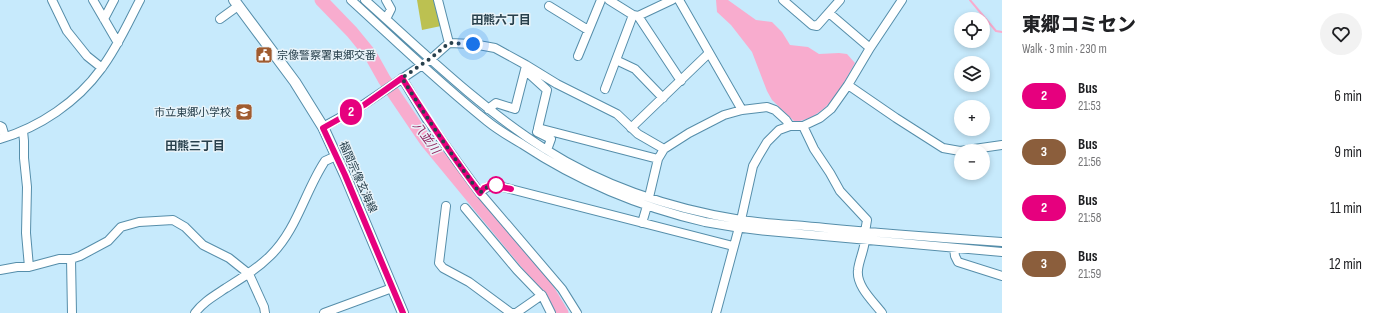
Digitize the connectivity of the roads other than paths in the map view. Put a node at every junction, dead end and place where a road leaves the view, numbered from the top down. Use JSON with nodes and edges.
{"nodes":[{"id":1,"x":52,"y":0,"type":"edge"},
{"id":2,"x":93,"y":0,"type":"edge"},
{"id":3,"x":114,"y":0,"type":"edge"},
{"id":4,"x":140,"y":0,"type":"edge"},
{"id":5,"x":351,"y":0,"type":"edge"},
{"id":6,"x":365,"y":0,"type":"edge"},
{"id":7,"x":386,"y":0,"type":"edge"},
{"id":8,"x":438,"y":0,"type":"edge"},
{"id":9,"x":601,"y":0,"type":"edge"},
{"id":10,"x":609,"y":0,"type":"edge"},
{"id":11,"x":672,"y":0,"type":"edge"},
{"id":12,"x":679,"y":0,"type":"edge"},
{"id":13,"x":783,"y":0,"type":"edge"},
{"id":14,"x":840,"y":0,"type":"edge"},
{"id":15,"x":902,"y":0,"type":"edge"},
{"id":16,"x":236,"y":3,"type":"edge"},
{"id":17,"x":549,"y":6,"type":"dead end"},
{"id":18,"x":829,"y":13,"type":"junction"},
{"id":19,"x":636,"y":15,"type":"junction"},
{"id":20,"x":104,"y":19,"type":"junction"},
{"id":21,"x":220,"y":19,"type":"dead end"},
{"id":22,"x":386,"y":19,"type":"junction"},
{"id":23,"x":588,"y":30,"type":"junction"},
{"id":24,"x":118,"y":43,"type":"junction"},
{"id":25,"x":449,"y":43,"type":"junction"},
{"id":26,"x":870,"y":48,"type":"junction"},
{"id":27,"x":710,"y":53,"type":"junction"},
{"id":28,"x":578,"y":56,"type":"dead end"},
{"id":29,"x":431,"y":58,"type":"junction"},
{"id":30,"x":616,"y":60,"type":"junction"},
{"id":31,"x":422,"y":65,"type":"junction"},
{"id":32,"x":526,"y":67,"type":"junction"},
{"id":33,"x":102,"y":68,"type":"junction"},
{"id":34,"x":401,"y":79,"type":"junction"},
{"id":35,"x":681,"y":81,"type":"junction"},
{"id":36,"x":848,"y":85,"type":"junction"},
{"id":37,"x":605,"y":89,"type":"dead end"},
{"id":38,"x":663,"y":98,"type":"junction"},
{"id":39,"x":488,"y":109,"type":"junction"},
{"id":40,"x":742,"y":110,"type":"junction"},
{"id":41,"x":0,"y":126,"type":"edge"},
{"id":42,"x":790,"y":126,"type":"junction"},
{"id":43,"x":803,"y":126,"type":"junction"},
{"id":44,"x":323,"y":128,"type":"junction"},
{"id":45,"x":538,"y":128,"type":"junction"},
{"id":46,"x":631,"y":128,"type":"junction"},
{"id":47,"x":22,"y":131,"type":"junction"},
{"id":48,"x":3,"y":138,"type":"edge"},
{"id":49,"x":1002,"y":145,"type":"edge"},
{"id":50,"x":664,"y":149,"type":"junction"},
{"id":51,"x":547,"y":150,"type":"junction"},
{"id":52,"x":336,"y":156,"type":"junction"},
{"id":53,"x":658,"y":159,"type":"junction"},
{"id":54,"x":480,"y":193,"type":"junction"},
{"id":55,"x":649,"y":197,"type":"junction"},
{"id":56,"x":446,"y":206,"type":"dead end"},
{"id":57,"x":647,"y":206,"type":"junction"},
{"id":58,"x":464,"y":208,"type":"dead end"},
{"id":59,"x":642,"y":223,"type":"junction"},
{"id":60,"x":740,"y":224,"type":"junction"},
{"id":61,"x":865,"y":236,"type":"junction"},
{"id":62,"x":1002,"y":242,"type":"edge"},
{"id":63,"x":733,"y":246,"type":"junction"},
{"id":64,"x":954,"y":248,"type":"junction"},
{"id":65,"x":1002,"y":252,"type":"edge"},
{"id":66,"x":71,"y":259,"type":"junction"},
{"id":67,"x":29,"y":267,"type":"junction"},
{"id":68,"x":0,"y":270,"type":"edge"},
{"id":69,"x":249,"y":274,"type":"junction"},
{"id":70,"x":1002,"y":276,"type":"edge"},
{"id":71,"x":392,"y":288,"type":"junction"},
{"id":72,"x":542,"y":295,"type":"junction"},
{"id":73,"x":72,"y":313,"type":"edge"},
{"id":74,"x":195,"y":313,"type":"edge"},
{"id":75,"x":265,"y":313,"type":"edge"},
{"id":76,"x":324,"y":313,"type":"edge"},
{"id":77,"x":403,"y":313,"type":"edge"},
{"id":78,"x":551,"y":313,"type":"edge"},
{"id":79,"x":577,"y":313,"type":"edge"},
{"id":80,"x":716,"y":313,"type":"edge"},
{"id":81,"x":882,"y":313,"type":"edge"}],
"edges":[{"from":1,"to":33,"type":"street"},
{"from":2,"to":20,"type":"street"},
{"from":3,"to":20,"type":"street"},
{"from":4,"to":24,"type":"street"},
{"from":5,"to":31,"type":"street"},
{"from":6,"to":22,"type":"street"},
{"from":7,"to":22,"type":"street"},
{"from":8,"to":25,"type":"street"},
{"from":9,"to":23,"type":"street"},
{"from":10,"to":19,"type":"street"},
{"from":11,"to":19,"type":"street"},
{"from":12,"to":27,"type":"street"},
{"from":13,"to":18,"type":"street"},
{"from":14,"to":18,"type":"street"},
{"from":15,"to":26,"type":"street"},
{"from":16,"to":21,"type":"street"},
{"from":16,"to":44,"type":"main road","name":"福間宗像玄海線"},
{"from":17,"to":23,"type":"street"},
{"from":18,"to":26,"type":"street"},
{"from":19,"to":30,"type":"street"},
{"from":19,"to":35,"type":"street"},
{"from":20,"to":24,"type":"street"},
{"from":22,"to":29,"type":"street"},
{"from":23,"to":28,"type":"street"},
{"from":24,"to":33,"type":"street"},
{"from":25,"to":29,"type":"street"},
{"from":25,"to":32,"type":"street"},
{"from":26,"to":36,"type":"street"},
{"from":27,"to":35,"type":"street"},
{"from":27,"to":40,"type":"street"},
{"from":29,"to":31,"type":"street"},
{"from":29,"to":39,"type":"street"},
{"from":30,"to":37,"type":"street"},
{"from":30,"to":38,"type":"street"},
{"from":31,"to":34,"type":"street"},
{"from":31,"to":57,"type":"street"},
{"from":32,"to":39,"type":"street"},
{"from":32,"to":45,"type":"street"},
{"from":32,"to":46,"type":"street"},
{"from":33,"to":47,"type":"street"},
{"from":34,"to":44,"type":"street"},
{"from":34,"to":54,"type":"street"},
{"from":35,"to":38,"type":"street"},
{"from":36,"to":43,"type":"street"},
{"from":36,"to":49,"type":"street"},
{"from":38,"to":46,"type":"street"},
{"from":39,"to":51,"type":"street"},
{"from":40,"to":42,"type":"street"},
{"from":40,"to":50,"type":"street"},
{"from":41,"to":48,"type":"street"},
{"from":42,"to":43,"type":"street"},
{"from":42,"to":60,"type":"street"},
{"from":43,"to":61,"type":"street"},
{"from":44,"to":52,"type":"main road","name":"福間宗像玄海線"},
{"from":45,"to":51,"type":"street"},
{"from":45,"to":53,"type":"street"},
{"from":46,"to":50,"type":"street"},
{"from":47,"to":48,"type":"street"},
{"from":47,"to":67,"type":"street"},
{"from":50,"to":53,"type":"street"},
{"from":51,"to":55,"type":"street"},
{"from":52,"to":69,"type":"street"},
{"from":52,"to":71,"type":"main road","name":"福間宗像玄海線"},
{"from":53,"to":55,"type":"street"},
{"from":54,"to":59,"type":"street"},
{"from":54,"to":79,"type":"street"},
{"from":55,"to":60,"type":"street"},
{"from":56,"to":72,"type":"street"},
{"from":57,"to":59,"type":"street"},
{"from":57,"to":60,"type":"street"},
{"from":58,"to":72,"type":"street"},
{"from":59,"to":63,"type":"street"},
{"from":60,"to":61,"type":"street"},
{"from":60,"to":63,"type":"street"},
{"from":61,"to":62,"type":"street"},
{"from":61,"to":64,"type":"street"},
{"from":61,"to":81,"type":"street"},
{"from":63,"to":80,"type":"street"},
{"from":64,"to":65,"type":"street"},
{"from":64,"to":70,"type":"street"},
{"from":66,"to":67,"type":"street"},
{"from":66,"to":69,"type":"street"},
{"from":66,"to":73,"type":"street"},
{"from":67,"to":68,"type":"street"},
{"from":69,"to":74,"type":"street"},
{"from":69,"to":75,"type":"street"},
{"from":71,"to":76,"type":"street"},
{"from":71,"to":77,"type":"main road","name":"福間宗像玄海線"},
{"from":72,"to":78,"type":"street"}]}
